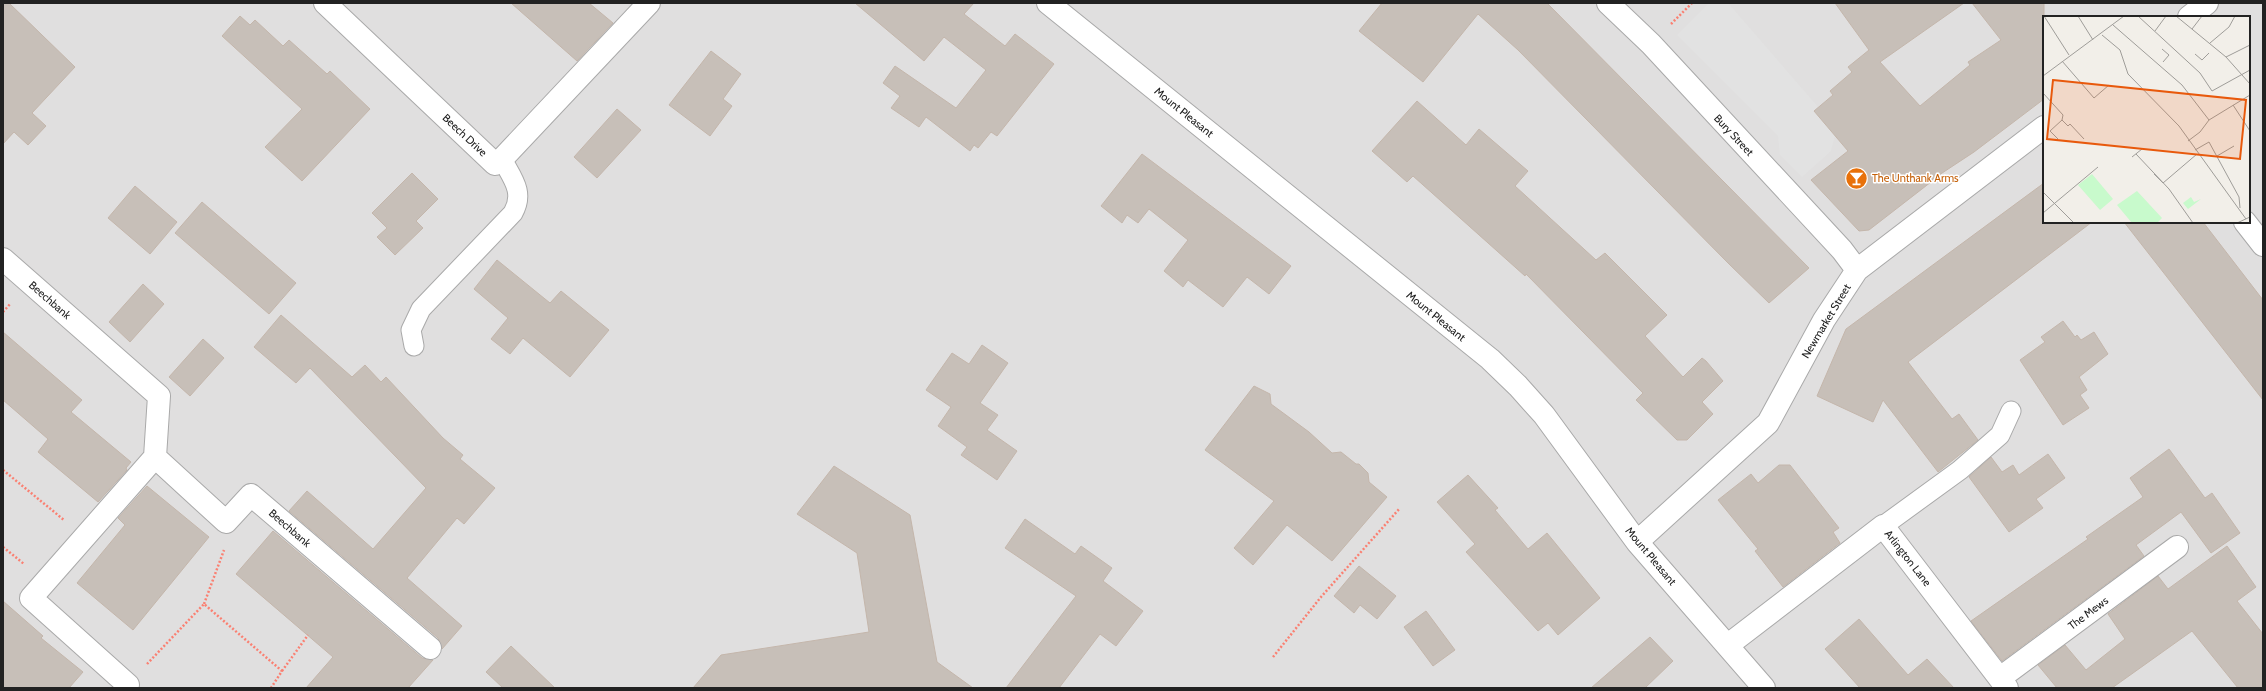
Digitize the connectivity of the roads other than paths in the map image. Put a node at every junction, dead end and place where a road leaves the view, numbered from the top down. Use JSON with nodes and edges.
{"nodes":[{"id":1,"x":325,"y":3,"type":"edge"},
{"id":2,"x":649,"y":3,"type":"edge"},
{"id":3,"x":1048,"y":3,"type":"edge"},
{"id":4,"x":1608,"y":3,"type":"edge"},
{"id":5,"x":2207,"y":3,"type":"edge"},
{"id":6,"x":2190,"y":16,"type":"edge"},
{"id":7,"x":2043,"y":128,"type":"edge"},
{"id":8,"x":502,"y":159,"type":"junction"},
{"id":9,"x":2246,"y":223,"type":"edge"},
{"id":10,"x":2263,"y":245,"type":"edge"},
{"id":11,"x":3,"y":259,"type":"edge"},
{"id":12,"x":1857,"y":270,"type":"junction"},
{"id":13,"x":414,"y":346,"type":"dead end"},
{"id":14,"x":2011,"y":411,"type":"dead end"},
{"id":15,"x":155,"y":457,"type":"junction"},
{"id":16,"x":1883,"y":526,"type":"junction"},
{"id":17,"x":1637,"y":542,"type":"junction"},
{"id":18,"x":2177,"y":547,"type":"dead end"},
{"id":19,"x":1728,"y":645,"type":"junction"},
{"id":20,"x":430,"y":648,"type":"dead end"},
{"id":21,"x":2004,"y":683,"type":"edge"},
{"id":22,"x":128,"y":685,"type":"road end"},
{"id":23,"x":1764,"y":688,"type":"edge"}],
"edges":[{"from":1,"to":8,"type":"street","name":"Beech Drive"},
{"from":2,"to":8,"type":"street","name":"Beech Drive"},
{"from":3,"to":17,"type":"street","name":"Mount Pleasant"},
{"from":4,"to":12,"type":"street","name":"Bury Street"},
{"from":5,"to":6,"type":"street"},
{"from":7,"to":12,"type":"street","name":"Newmarket Street"},
{"from":8,"to":13,"type":"lane"},
{"from":9,"to":10,"type":"street"},
{"from":11,"to":15,"type":"street","name":"Beechbank"},
{"from":12,"to":17,"type":"street","name":"Newmarket Street"},
{"from":14,"to":16,"type":"lane"},
{"from":15,"to":20,"type":"street","name":"Beechbank"},
{"from":15,"to":22,"type":"street"},
{"from":16,"to":19,"type":"street","name":"Arlington Lane"},
{"from":16,"to":21,"type":"street","name":"Arlington Lane"},
{"from":17,"to":19,"type":"street","name":"Mount Pleasant"},
{"from":18,"to":21,"type":"street","name":"The Mews"},
{"from":19,"to":23,"type":"street","name":"Mount Pleasant"}]}
